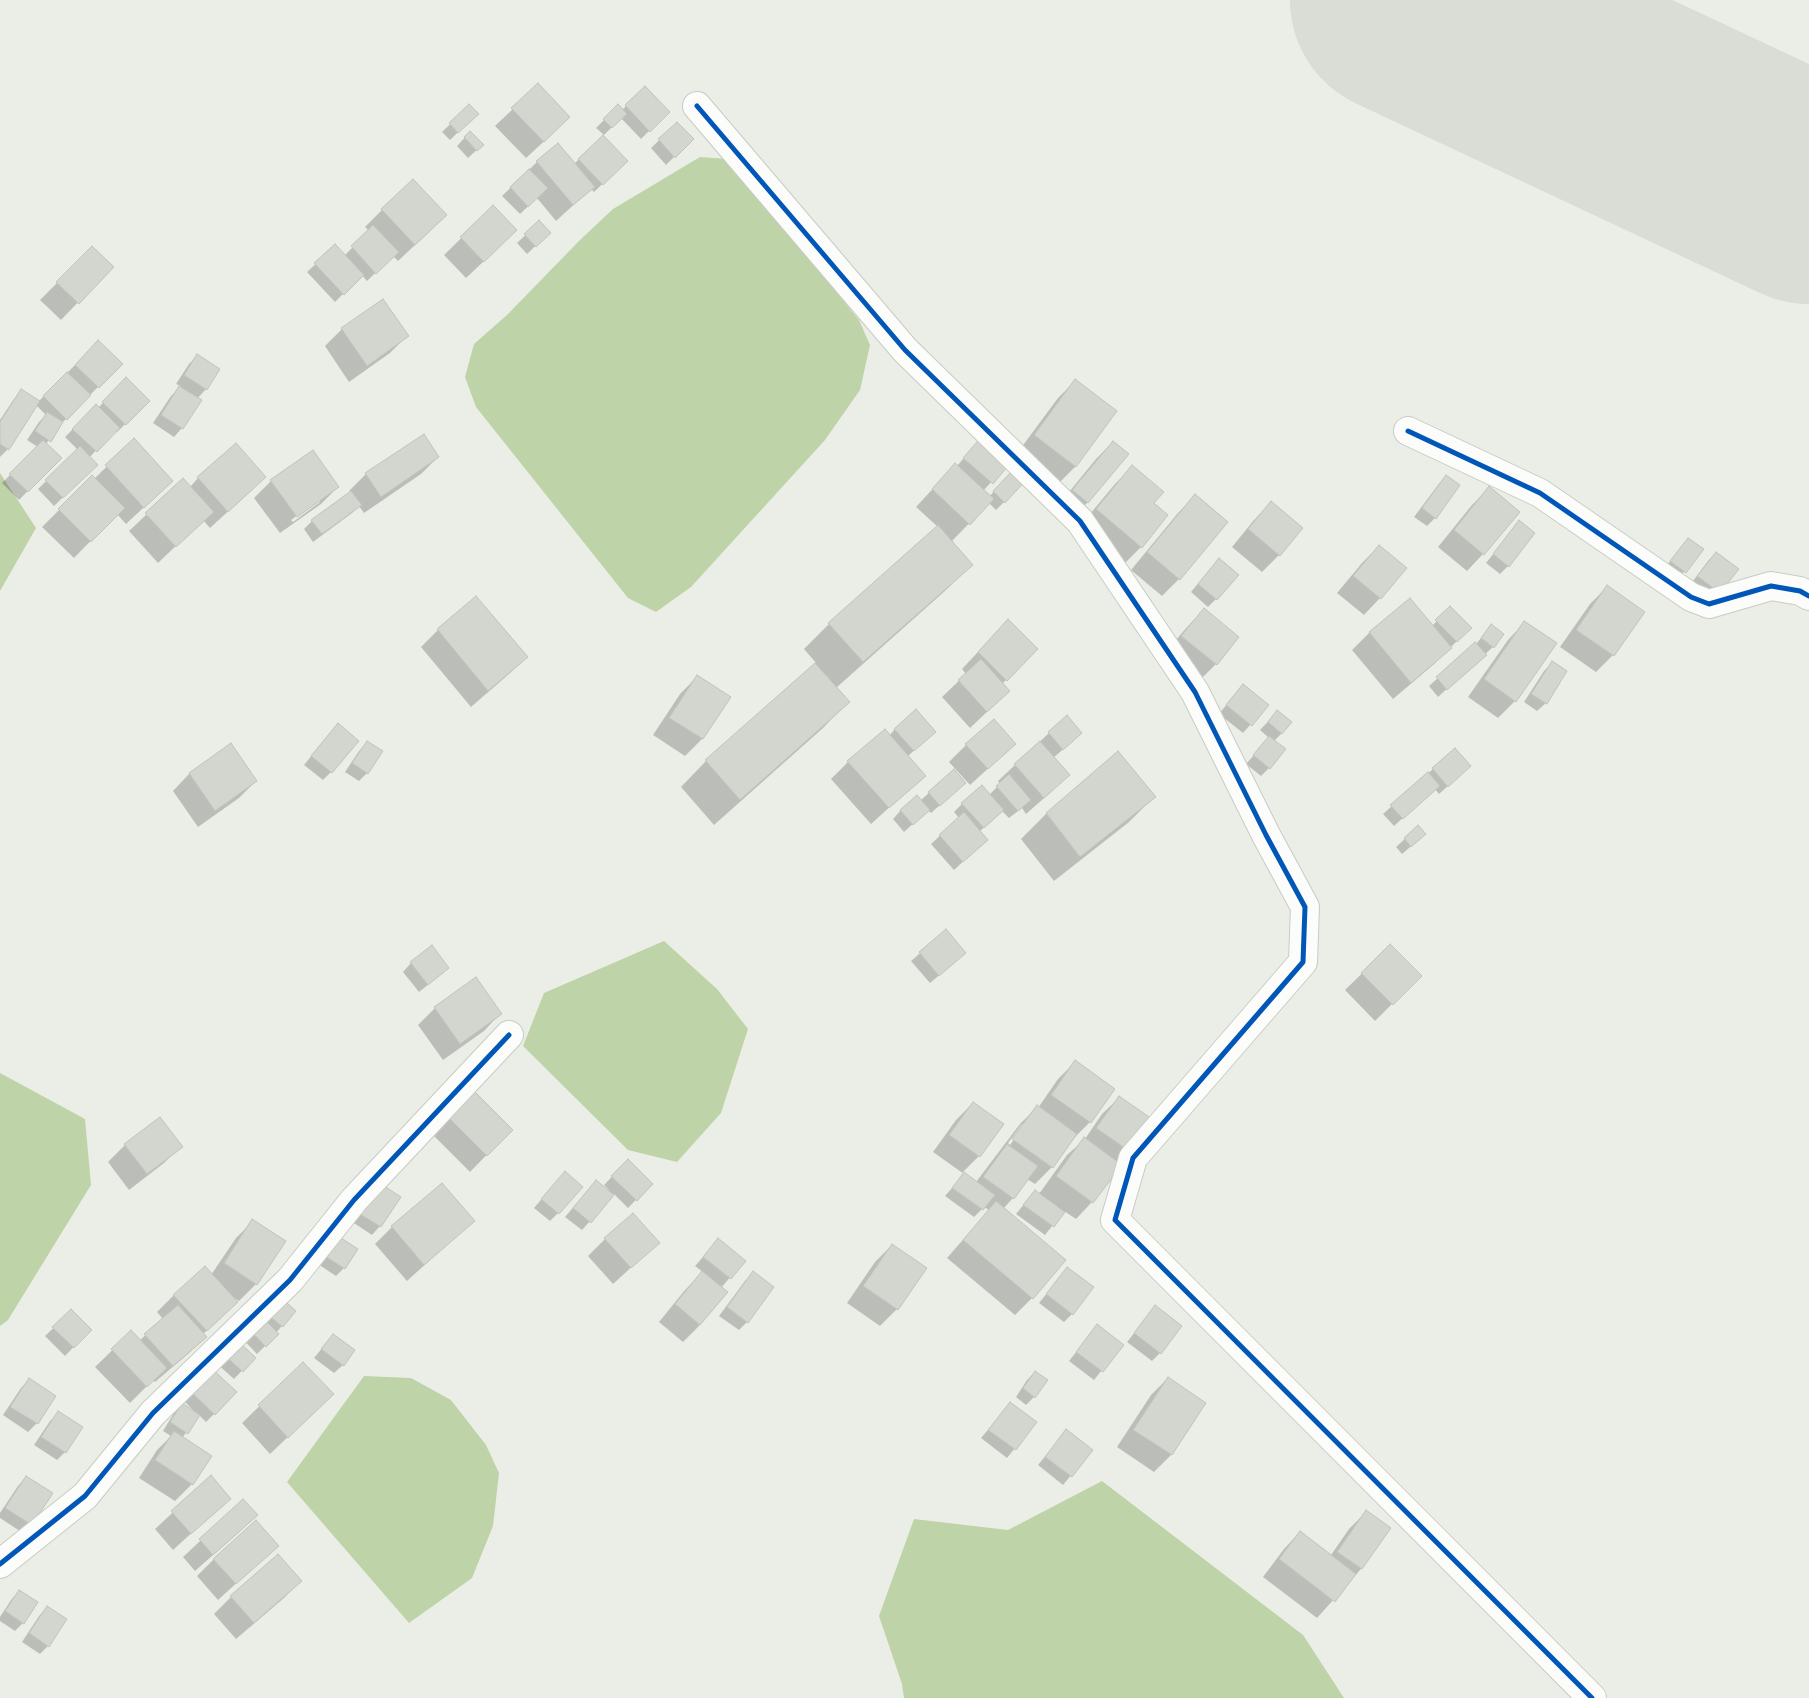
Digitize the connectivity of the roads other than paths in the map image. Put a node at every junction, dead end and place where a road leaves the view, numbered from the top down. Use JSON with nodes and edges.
{"nodes":[{"id":1,"x":697,"y":106,"type":"dead end"},
{"id":2,"x":1408,"y":431,"type":"dead end"},
{"id":3,"x":1809,"y":596,"type":"edge"},
{"id":4,"x":509,"y":1035,"type":"dead end"},
{"id":5,"x":0,"y":1564,"type":"edge"},
{"id":6,"x":1592,"y":1698,"type":"edge"}],
"edges":[{"from":1,"to":6,"type":"street"},
{"from":2,"to":3,"type":"street"},
{"from":4,"to":5,"type":"street"}]}
